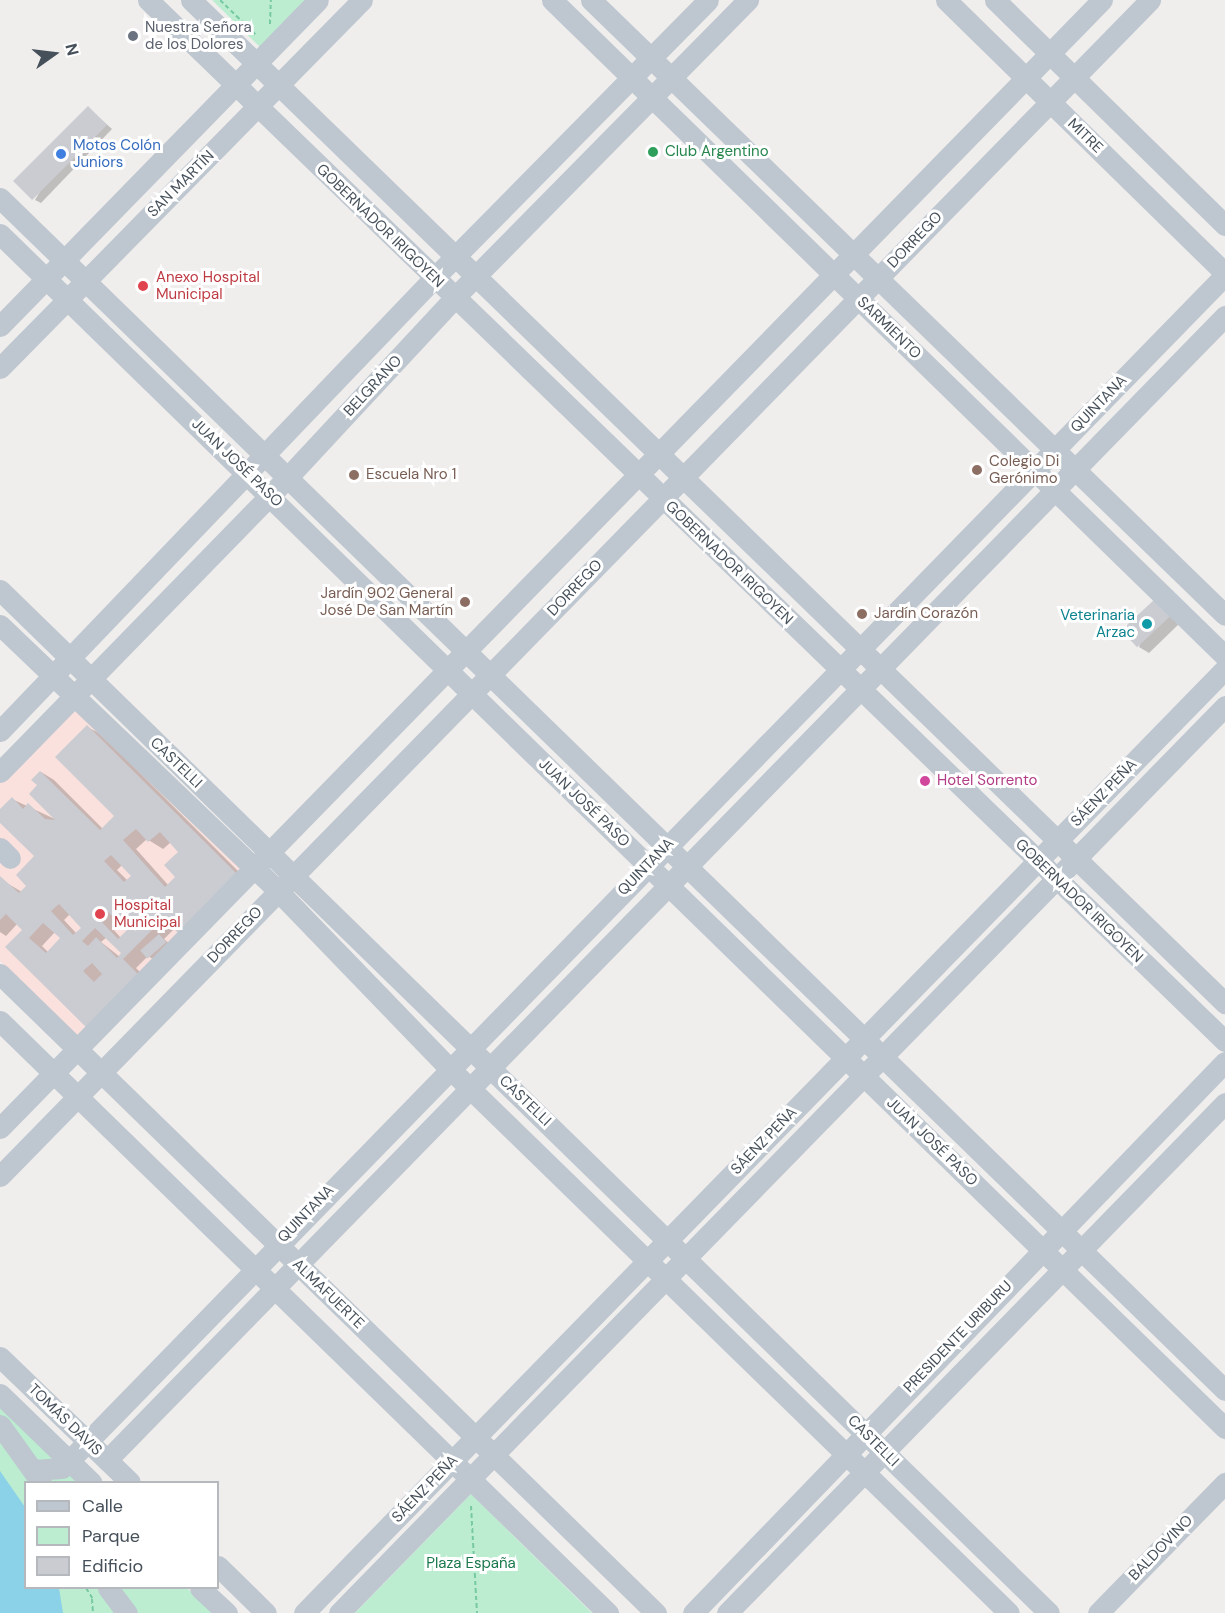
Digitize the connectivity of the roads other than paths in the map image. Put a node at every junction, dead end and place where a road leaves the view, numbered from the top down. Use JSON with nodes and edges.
{"nodes":[{"id":1,"x":191,"y":0,"type":"edge"},
{"id":2,"x":318,"y":0,"type":"edge"},
{"id":3,"x":362,"y":0,"type":"edge"},
{"id":4,"x":552,"y":0,"type":"edge"},
{"id":5,"x":591,"y":0,"type":"edge"},
{"id":6,"x":708,"y":0,"type":"edge"},
{"id":7,"x":748,"y":0,"type":"edge"},
{"id":8,"x":946,"y":0,"type":"edge"},
{"id":9,"x":995,"y":0,"type":"edge"},
{"id":10,"x":1102,"y":0,"type":"edge"},
{"id":11,"x":1150,"y":0,"type":"edge"},
{"id":12,"x":156,"y":3,"type":"edge"},
{"id":13,"x":1049,"y":53,"type":"junction"},
{"id":14,"x":651,"y":58,"type":"junction"},
{"id":15,"x":256,"y":63,"type":"junction"},
{"id":16,"x":632,"y":77,"type":"junction"},
{"id":17,"x":1074,"y":77,"type":"junction"},
{"id":18,"x":671,"y":78,"type":"junction"},
{"id":19,"x":1026,"y":78,"type":"junction"},
{"id":20,"x":235,"y":85,"type":"junction"},
{"id":21,"x":278,"y":85,"type":"junction"},
{"id":22,"x":652,"y":97,"type":"junction"},
{"id":23,"x":1050,"y":102,"type":"junction"},
{"id":24,"x":257,"y":106,"type":"junction"},
{"id":25,"x":0,"y":198,"type":"edge"},
{"id":26,"x":1225,"y":225,"type":"edge"},
{"id":27,"x":0,"y":234,"type":"edge"},
{"id":28,"x":853,"y":254,"type":"junction"},
{"id":29,"x":455,"y":257,"type":"junction"},
{"id":30,"x":63,"y":260,"type":"junction"},
{"id":31,"x":834,"y":274,"type":"junction"},
{"id":32,"x":1225,"y":274,"type":"edge"},
{"id":33,"x":475,"y":277,"type":"junction"},
{"id":34,"x":434,"y":278,"type":"junction"},
{"id":35,"x":878,"y":278,"type":"junction"},
{"id":36,"x":46,"y":279,"type":"junction"},
{"id":37,"x":85,"y":281,"type":"junction"},
{"id":38,"x":454,"y":298,"type":"junction"},
{"id":39,"x":858,"y":298,"type":"junction"},
{"id":40,"x":67,"y":299,"type":"junction"},
{"id":41,"x":1225,"y":316,"type":"edge"},
{"id":42,"x":0,"y":326,"type":"edge"},
{"id":43,"x":0,"y":368,"type":"edge"},
{"id":44,"x":1054,"y":450,"type":"junction"},
{"id":45,"x":658,"y":454,"type":"junction"},
{"id":46,"x":265,"y":458,"type":"junction"},
{"id":47,"x":1034,"y":470,"type":"junction"},
{"id":48,"x":1075,"y":470,"type":"junction"},
{"id":49,"x":249,"y":475,"type":"junction"},
{"id":50,"x":638,"y":475,"type":"junction"},
{"id":51,"x":287,"y":478,"type":"junction"},
{"id":52,"x":683,"y":478,"type":"junction"},
{"id":53,"x":1055,"y":490,"type":"junction"},
{"id":54,"x":270,"y":496,"type":"junction"},
{"id":55,"x":662,"y":499,"type":"junction"},
{"id":56,"x":0,"y":590,"type":"edge"},
{"id":57,"x":1225,"y":615,"type":"edge"},
{"id":58,"x":0,"y":625,"type":"edge"},
{"id":59,"x":859,"y":649,"type":"junction"},
{"id":60,"x":465,"y":651,"type":"junction"},
{"id":61,"x":1225,"y":656,"type":"edge"},
{"id":62,"x":69,"y":658,"type":"junction"},
{"id":63,"x":839,"y":669,"type":"junction"},
{"id":64,"x":880,"y":669,"type":"junction"},
{"id":65,"x":1225,"y":669,"type":"edge"},
{"id":66,"x":447,"y":670,"type":"junction"},
{"id":67,"x":54,"y":675,"type":"junction"},
{"id":68,"x":490,"y":675,"type":"junction"},
{"id":69,"x":91,"y":681,"type":"junction"},
{"id":70,"x":860,"y":689,"type":"junction"},
{"id":71,"x":472,"y":694,"type":"junction"},
{"id":72,"x":76,"y":697,"type":"junction"},
{"id":73,"x":1225,"y":706,"type":"edge"},
{"id":74,"x":0,"y":731,"type":"edge"},
{"id":75,"x":0,"y":772,"type":"edge"},
{"id":76,"x":1057,"y":841,"type":"junction"},
{"id":77,"x":666,"y":846,"type":"junction"},
{"id":78,"x":269,"y":852,"type":"junction"},
{"id":79,"x":1076,"y":859,"type":"junction"},
{"id":80,"x":1038,"y":861,"type":"junction"},
{"id":81,"x":648,"y":865,"type":"junction"},
{"id":82,"x":687,"y":866,"type":"junction"},
{"id":83,"x":254,"y":868,"type":"junction"},
{"id":84,"x":294,"y":876,"type":"junction"},
{"id":85,"x":1056,"y":878,"type":"junction"},
{"id":86,"x":668,"y":885,"type":"junction"},
{"id":87,"x":278,"y":891,"type":"junction"},
{"id":88,"x":0,"y":974,"type":"edge"},
{"id":89,"x":1225,"y":1003,"type":"edge"},
{"id":90,"x":0,"y":1021,"type":"edge"},
{"id":91,"x":864,"y":1039,"type":"junction"},
{"id":92,"x":1225,"y":1041,"type":"edge"},
{"id":93,"x":470,"y":1047,"type":"junction"},
{"id":94,"x":77,"y":1049,"type":"junction"},
{"id":95,"x":882,"y":1056,"type":"junction"},
{"id":96,"x":846,"y":1058,"type":"junction"},
{"id":97,"x":1225,"y":1062,"type":"edge"},
{"id":98,"x":449,"y":1068,"type":"junction"},
{"id":99,"x":490,"y":1068,"type":"junction"},
{"id":100,"x":54,"y":1073,"type":"junction"},
{"id":101,"x":101,"y":1073,"type":"junction"},
{"id":102,"x":864,"y":1076,"type":"junction"},
{"id":103,"x":470,"y":1088,"type":"junction"},
{"id":104,"x":78,"y":1096,"type":"junction"},
{"id":105,"x":1225,"y":1103,"type":"edge"},
{"id":106,"x":0,"y":1128,"type":"edge"},
{"id":107,"x":0,"y":1176,"type":"edge"},
{"id":108,"x":1060,"y":1230,"type":"junction"},
{"id":109,"x":667,"y":1240,"type":"junction"},
{"id":110,"x":277,"y":1244,"type":"junction"},
{"id":111,"x":1042,"y":1249,"type":"junction"},
{"id":112,"x":1081,"y":1250,"type":"junction"},
{"id":113,"x":686,"y":1258,"type":"junction"},
{"id":114,"x":648,"y":1261,"type":"junction"},
{"id":115,"x":298,"y":1264,"type":"junction"},
{"id":116,"x":254,"y":1268,"type":"junction"},
{"id":117,"x":1062,"y":1269,"type":"junction"},
{"id":118,"x":666,"y":1278,"type":"junction"},
{"id":119,"x":274,"y":1288,"type":"junction"},
{"id":120,"x":0,"y":1357,"type":"edge"},
{"id":121,"x":1225,"y":1390,"type":"edge"},
{"id":122,"x":0,"y":1394,"type":"edge"},
{"id":123,"x":0,"y":1425,"type":"edge"},
{"id":124,"x":1225,"y":1428,"type":"edge"},
{"id":125,"x":866,"y":1434,"type":"junction"},
{"id":126,"x":475,"y":1437,"type":"junction"},
{"id":127,"x":86,"y":1440,"type":"junction"},
{"id":128,"x":883,"y":1451,"type":"junction"},
{"id":129,"x":848,"y":1454,"type":"junction"},
{"id":130,"x":494,"y":1455,"type":"junction"},
{"id":131,"x":67,"y":1459,"type":"junction"},
{"id":132,"x":107,"y":1460,"type":"junction"},
{"id":133,"x":452,"y":1462,"type":"junction"},
{"id":134,"x":864,"y":1471,"type":"junction"},
{"id":135,"x":37,"y":1476,"type":"edge"},
{"id":136,"x":470,"y":1479,"type":"junction"},
{"id":137,"x":90,"y":1481,"type":"edge"},
{"id":138,"x":129,"y":1481,"type":"edge"},
{"id":139,"x":1225,"y":1483,"type":"edge"},
{"id":140,"x":219,"y":1567,"type":"edge"},
{"id":141,"x":202,"y":1589,"type":"edge"},
{"id":142,"x":100,"y":1593,"type":"edge"},
{"id":143,"x":127,"y":1613,"type":"edge"},
{"id":144,"x":227,"y":1613,"type":"edge"},
{"id":145,"x":266,"y":1613,"type":"edge"},
{"id":146,"x":304,"y":1613,"type":"edge"},
{"id":147,"x":339,"y":1613,"type":"edge"},
{"id":148,"x":608,"y":1613,"type":"edge"},
{"id":149,"x":656,"y":1613,"type":"edge"},
{"id":150,"x":693,"y":1613,"type":"edge"},
{"id":151,"x":727,"y":1613,"type":"edge"},
{"id":152,"x":1009,"y":1613,"type":"edge"},
{"id":153,"x":1049,"y":1613,"type":"edge"},
{"id":154,"x":1098,"y":1613,"type":"edge"}],
"edges":[{"from":1,"to":15,"type":"street","name":"GOBERNADOR IRIGOYEN"},
{"from":2,"to":15,"type":"street","name":"SAN MARTÍN"},
{"from":3,"to":21,"type":"street","name":"SAN MARTÍN"},
{"from":4,"to":16,"type":"street","name":"SARMIENTO"},
{"from":5,"to":14,"type":"street","name":"SARMIENTO"},
{"from":6,"to":14,"type":"street","name":"BELGRANO"},
{"from":7,"to":18,"type":"street","name":"BELGRANO"},
{"from":8,"to":19,"type":"street","name":"MITRE"},
{"from":9,"to":13,"type":"street"},
{"from":10,"to":13,"type":"street"},
{"from":11,"to":17,"type":"street","name":"DORREGO"},
{"from":12,"to":20,"type":"street","name":"GOBERNADOR IRIGOYEN"},
{"from":13,"to":17,"type":"street"},
{"from":13,"to":19,"type":"street"},
{"from":14,"to":16,"type":"street","name":"BELGRANO"},
{"from":14,"to":18,"type":"street","name":"SARMIENTO"},
{"from":15,"to":20,"type":"street","name":"SAN MARTÍN"},
{"from":15,"to":21,"type":"street","name":"GOBERNADOR IRIGOYEN"},
{"from":16,"to":22,"type":"street","name":"SARMIENTO"},
{"from":16,"to":29,"type":"street","name":"BELGRANO"},
{"from":17,"to":23,"type":"street","name":"DORREGO"},
{"from":17,"to":26,"type":"street"},
{"from":18,"to":22,"type":"street","name":"BELGRANO"},
{"from":18,"to":28,"type":"street","name":"SARMIENTO"},
{"from":19,"to":23,"type":"street","name":"MITRE"},
{"from":19,"to":28,"type":"street"},
{"from":20,"to":24,"type":"street","name":"GOBERNADOR IRIGOYEN"},
{"from":20,"to":30,"type":"street","name":"SAN MARTÍN"},
{"from":21,"to":24,"type":"street","name":"SAN MARTÍN"},
{"from":21,"to":29,"type":"street","name":"GOBERNADOR IRIGOYEN"},
{"from":22,"to":31,"type":"street","name":"SARMIENTO"},
{"from":22,"to":33,"type":"street","name":"BELGRANO"},
{"from":23,"to":32,"type":"street","name":"MITRE"},
{"from":23,"to":35,"type":"street","name":"DORREGO"},
{"from":24,"to":34,"type":"street","name":"GOBERNADOR IRIGOYEN"},
{"from":24,"to":37,"type":"street","name":"SAN MARTÍN"},
{"from":25,"to":30,"type":"street","name":"JUAN JOSÉ PASO"},
{"from":27,"to":36,"type":"street","name":"JUAN JOSÉ PASO"},
{"from":28,"to":31,"type":"street"},
{"from":28,"to":35,"type":"street","name":"SARMIENTO"},
{"from":29,"to":33,"type":"street","name":"GOBERNADOR IRIGOYEN"},
{"from":29,"to":34,"type":"street","name":"BELGRANO"},
{"from":30,"to":36,"type":"street","name":"SAN MARTÍN"},
{"from":30,"to":37,"type":"street","name":"JUAN JOSÉ PASO"},
{"from":31,"to":39,"type":"street","name":"SARMIENTO"},
{"from":31,"to":45,"type":"street"},
{"from":32,"to":44,"type":"street","name":"QUINTANA"},
{"from":33,"to":38,"type":"street","name":"BELGRANO"},
{"from":33,"to":45,"type":"street","name":"GOBERNADOR IRIGOYEN"},
{"from":34,"to":38,"type":"street","name":"GOBERNADOR IRIGOYEN"},
{"from":34,"to":46,"type":"street","name":"BELGRANO"},
{"from":35,"to":39,"type":"street","name":"DORREGO"},
{"from":35,"to":44,"type":"street","name":"SARMIENTO"},
{"from":36,"to":40,"type":"street","name":"JUAN JOSÉ PASO"},
{"from":36,"to":42,"type":"street","name":"SAN MARTÍN"},
{"from":37,"to":40,"type":"street","name":"SAN MARTÍN"},
{"from":37,"to":46,"type":"street","name":"JUAN JOSÉ PASO"},
{"from":38,"to":50,"type":"street","name":"GOBERNADOR IRIGOYEN"},
{"from":38,"to":51,"type":"street","name":"BELGRANO"},
{"from":39,"to":47,"type":"street","name":"SARMIENTO"},
{"from":39,"to":52,"type":"street","name":"DORREGO"},
{"from":40,"to":43,"type":"street","name":"SAN MARTÍN"},
{"from":40,"to":49,"type":"street","name":"JUAN JOSÉ PASO"},
{"from":41,"to":48,"type":"street","name":"QUINTANA"},
{"from":44,"to":47,"type":"street","name":"QUINTANA"},
{"from":44,"to":48,"type":"street","name":"SARMIENTO"},
{"from":45,"to":50,"type":"street"},
{"from":45,"to":52,"type":"street","name":"GOBERNADOR IRIGOYEN"},
{"from":46,"to":49,"type":"street","name":"BELGRANO"},
{"from":46,"to":51,"type":"street","name":"JUAN JOSÉ PASO"},
{"from":47,"to":53,"type":"street","name":"SARMIENTO"},
{"from":47,"to":59,"type":"street","name":"QUINTANA"},
{"from":48,"to":53,"type":"street","name":"QUINTANA"},
{"from":48,"to":57,"type":"street","name":"SARMIENTO"},
{"from":49,"to":54,"type":"street","name":"JUAN JOSÉ PASO"},
{"from":49,"to":62,"type":"street","name":"BELGRANO"},
{"from":50,"to":55,"type":"street","name":"GOBERNADOR IRIGOYEN"},
{"from":50,"to":60,"type":"street"},
{"from":51,"to":54,"type":"street","name":"BELGRANO"},
{"from":51,"to":60,"type":"street","name":"JUAN JOSÉ PASO"},
{"from":52,"to":55,"type":"street","name":"DORREGO"},
{"from":52,"to":59,"type":"street","name":"GOBERNADOR IRIGOYEN"},
{"from":53,"to":61,"type":"street","name":"SARMIENTO"},
{"from":53,"to":64,"type":"street","name":"QUINTANA"},
{"from":54,"to":66,"type":"street","name":"JUAN JOSÉ PASO"},
{"from":54,"to":69,"type":"street","name":"BELGRANO"},
{"from":55,"to":63,"type":"street","name":"GOBERNADOR IRIGOYEN"},
{"from":55,"to":68,"type":"street","name":"DORREGO"},
{"from":56,"to":62,"type":"street","name":"CASTELLI"},
{"from":58,"to":67,"type":"street","name":"CASTELLI"},
{"from":59,"to":63,"type":"street","name":"QUINTANA"},
{"from":59,"to":64,"type":"street","name":"GOBERNADOR IRIGOYEN"},
{"from":60,"to":66,"type":"street"},
{"from":60,"to":68,"type":"street","name":"JUAN JOSÉ PASO"},
{"from":62,"to":67,"type":"street","name":"BELGRANO"},
{"from":62,"to":69,"type":"street","name":"CASTELLI"},
{"from":63,"to":70,"type":"street","name":"GOBERNADOR IRIGOYEN"},
{"from":63,"to":77,"type":"street","name":"QUINTANA"},
{"from":64,"to":70,"type":"street","name":"QUINTANA"},
{"from":64,"to":76,"type":"street","name":"GOBERNADOR IRIGOYEN"},
{"from":65,"to":76,"type":"street","name":"SÁENZ PEÑA"},
{"from":66,"to":71,"type":"street","name":"JUAN JOSÉ PASO"},
{"from":66,"to":78,"type":"street"},
{"from":67,"to":72,"type":"street","name":"CASTELLI"},
{"from":67,"to":74,"type":"street","name":"BELGRANO"},
{"from":68,"to":71,"type":"street","name":"DORREGO"},
{"from":68,"to":77,"type":"street","name":"JUAN JOSÉ PASO"},
{"from":69,"to":72,"type":"street","name":"BELGRANO"},
{"from":69,"to":78,"type":"street","name":"CASTELLI"},
{"from":70,"to":80,"type":"street","name":"GOBERNADOR IRIGOYEN"},
{"from":70,"to":82,"type":"street","name":"QUINTANA"},
{"from":71,"to":81,"type":"street","name":"JUAN JOSÉ PASO"},
{"from":71,"to":84,"type":"street","name":"DORREGO"},
{"from":72,"to":75,"type":"street","name":"BELGRANO"},
{"from":72,"to":83,"type":"street","name":"CASTELLI"},
{"from":73,"to":79,"type":"street","name":"SÁENZ PEÑA"},
{"from":76,"to":79,"type":"street","name":"GOBERNADOR IRIGOYEN"},
{"from":76,"to":80,"type":"street","name":"SÁENZ PEÑA"},
{"from":77,"to":81,"type":"street","name":"QUINTANA"},
{"from":77,"to":82,"type":"street","name":"JUAN JOSÉ PASO"},
{"from":78,"to":83,"type":"street"},
{"from":78,"to":84,"type":"street","name":"CASTELLI"},
{"from":79,"to":85,"type":"street","name":"SÁENZ PEÑA"},
{"from":79,"to":89,"type":"street","name":"GOBERNADOR IRIGOYEN"},
{"from":80,"to":85,"type":"street","name":"GOBERNADOR IRIGOYEN"},
{"from":80,"to":91,"type":"street","name":"SÁENZ PEÑA"},
{"from":81,"to":86,"type":"street","name":"JUAN JOSÉ PASO"},
{"from":81,"to":93,"type":"street","name":"QUINTANA"},
{"from":82,"to":86,"type":"street","name":"QUINTANA"},
{"from":82,"to":91,"type":"street","name":"JUAN JOSÉ PASO"},
{"from":83,"to":87,"type":"street","name":"CASTELLI"},
{"from":83,"to":94,"type":"street"},
{"from":84,"to":87,"type":"street","name":"DORREGO"},
{"from":84,"to":93,"type":"street","name":"CASTELLI"},
{"from":85,"to":92,"type":"street","name":"GOBERNADOR IRIGOYEN"},
{"from":85,"to":95,"type":"street","name":"SÁENZ PEÑA"},
{"from":86,"to":96,"type":"street","name":"JUAN JOSÉ PASO"},
{"from":86,"to":99,"type":"street","name":"QUINTANA"},
{"from":87,"to":98,"type":"street","name":"CASTELLI"},
{"from":87,"to":101,"type":"street","name":"DORREGO"},
{"from":88,"to":94,"type":"street","name":"ALMAFUERTE"},
{"from":90,"to":100,"type":"street"},
{"from":91,"to":95,"type":"street","name":"JUAN JOSÉ PASO"},
{"from":91,"to":96,"type":"street","name":"SÁENZ PEÑA"},
{"from":93,"to":98,"type":"street","name":"QUINTANA"},
{"from":93,"to":99,"type":"street","name":"CASTELLI"},
{"from":94,"to":100,"type":"street"},
{"from":94,"to":101,"type":"street","name":"ALMAFUERTE"},
{"from":95,"to":102,"type":"street","name":"SÁENZ PEÑA"},
{"from":95,"to":108,"type":"street","name":"JUAN JOSÉ PASO"},
{"from":96,"to":102,"type":"street","name":"JUAN JOSÉ PASO"},
{"from":96,"to":109,"type":"street","name":"SÁENZ PEÑA"},
{"from":97,"to":108,"type":"street","name":"PRESIDENTE URIBURU"},
{"from":98,"to":103,"type":"street","name":"CASTELLI"},
{"from":98,"to":110,"type":"street","name":"QUINTANA"},
{"from":99,"to":103,"type":"street","name":"QUINTANA"},
{"from":99,"to":109,"type":"street","name":"CASTELLI"},
{"from":100,"to":104,"type":"street"},
{"from":100,"to":106,"type":"street"},
{"from":101,"to":104,"type":"street","name":"DORREGO"},
{"from":101,"to":110,"type":"street","name":"ALMAFUERTE"},
{"from":102,"to":111,"type":"street","name":"JUAN JOSÉ PASO"},
{"from":102,"to":113,"type":"street","name":"SÁENZ PEÑA"},
{"from":103,"to":114,"type":"street","name":"CASTELLI"},
{"from":103,"to":115,"type":"street","name":"QUINTANA"},
{"from":104,"to":107,"type":"street","name":"DORREGO"},
{"from":104,"to":116,"type":"street"},
{"from":105,"to":112,"type":"street","name":"PRESIDENTE URIBURU"},
{"from":108,"to":111,"type":"street","name":"PRESIDENTE URIBURU"},
{"from":108,"to":112,"type":"street","name":"JUAN JOSÉ PASO"},
{"from":109,"to":113,"type":"street","name":"CASTELLI"},
{"from":109,"to":114,"type":"street","name":"SÁENZ PEÑA"},
{"from":110,"to":115,"type":"street","name":"ALMAFUERTE"},
{"from":110,"to":116,"type":"street","name":"QUINTANA"},
{"from":111,"to":117,"type":"street","name":"JUAN JOSÉ PASO"},
{"from":111,"to":125,"type":"street","name":"PRESIDENTE URIBURU"},
{"from":112,"to":117,"type":"street","name":"PRESIDENTE URIBURU"},
{"from":112,"to":121,"type":"street","name":"JUAN JOSÉ PASO"},
{"from":113,"to":118,"type":"street","name":"SÁENZ PEÑA"},
{"from":113,"to":125,"type":"street","name":"CASTELLI"},
{"from":114,"to":118,"type":"street","name":"CASTELLI"},
{"from":114,"to":126,"type":"street","name":"SÁENZ PEÑA"},
{"from":115,"to":119,"type":"street","name":"QUINTANA"},
{"from":115,"to":126,"type":"street","name":"ALMAFUERTE"},
{"from":116,"to":119,"type":"street"},
{"from":116,"to":127,"type":"street","name":"QUINTANA"},
{"from":117,"to":124,"type":"street","name":"JUAN JOSÉ PASO"},
{"from":117,"to":128,"type":"street","name":"PRESIDENTE URIBURU"},
{"from":118,"to":129,"type":"street","name":"CASTELLI"},
{"from":118,"to":130,"type":"street","name":"SÁENZ PEÑA"},
{"from":119,"to":132,"type":"street","name":"QUINTANA"},
{"from":119,"to":133,"type":"street"},
{"from":120,"to":127,"type":"street","name":"TOMÁS DAVIS"},
{"from":122,"to":131,"type":"street","name":"TOMÁS DAVIS"},
{"from":123,"to":135,"type":"street"},
{"from":125,"to":128,"type":"street","name":"CASTELLI"},
{"from":125,"to":129,"type":"street","name":"PRESIDENTE URIBURU"},
{"from":126,"to":130,"type":"street","name":"ALMAFUERTE"},
{"from":126,"to":133,"type":"street","name":"SÁENZ PEÑA"},
{"from":127,"to":131,"type":"street","name":"QUINTANA"},
{"from":127,"to":132,"type":"street","name":"TOMÁS DAVIS"},
{"from":128,"to":134,"type":"street","name":"PRESIDENTE URIBURU"},
{"from":128,"to":153,"type":"street","name":"CASTELLI"},
{"from":129,"to":134,"type":"street","name":"CASTELLI"},
{"from":129,"to":150,"type":"street","name":"PRESIDENTE URIBURU"},
{"from":130,"to":136,"type":"street","name":"SÁENZ PEÑA"},
{"from":130,"to":149,"type":"street","name":"ALMAFUERTE"},
{"from":131,"to":135,"type":"street"},
{"from":131,"to":137,"type":"street","name":"TOMÁS DAVIS"},
{"from":132,"to":138,"type":"street","name":"TOMÁS DAVIS"},
{"from":133,"to":136,"type":"street"},
{"from":133,"to":146,"type":"street","name":"SÁENZ PEÑA"},
{"from":134,"to":151,"type":"street","name":"PRESIDENTE URIBURU"},
{"from":134,"to":152,"type":"street","name":"CASTELLI"},
{"from":136,"to":147,"type":"street","name":"SÁENZ PEÑA"},
{"from":136,"to":148,"type":"street"},
{"from":139,"to":154,"type":"street","name":"BALDOVINO"},
{"from":140,"to":145,"type":"street"},
{"from":141,"to":144,"type":"street"},
{"from":142,"to":143,"type":"street"}]}
